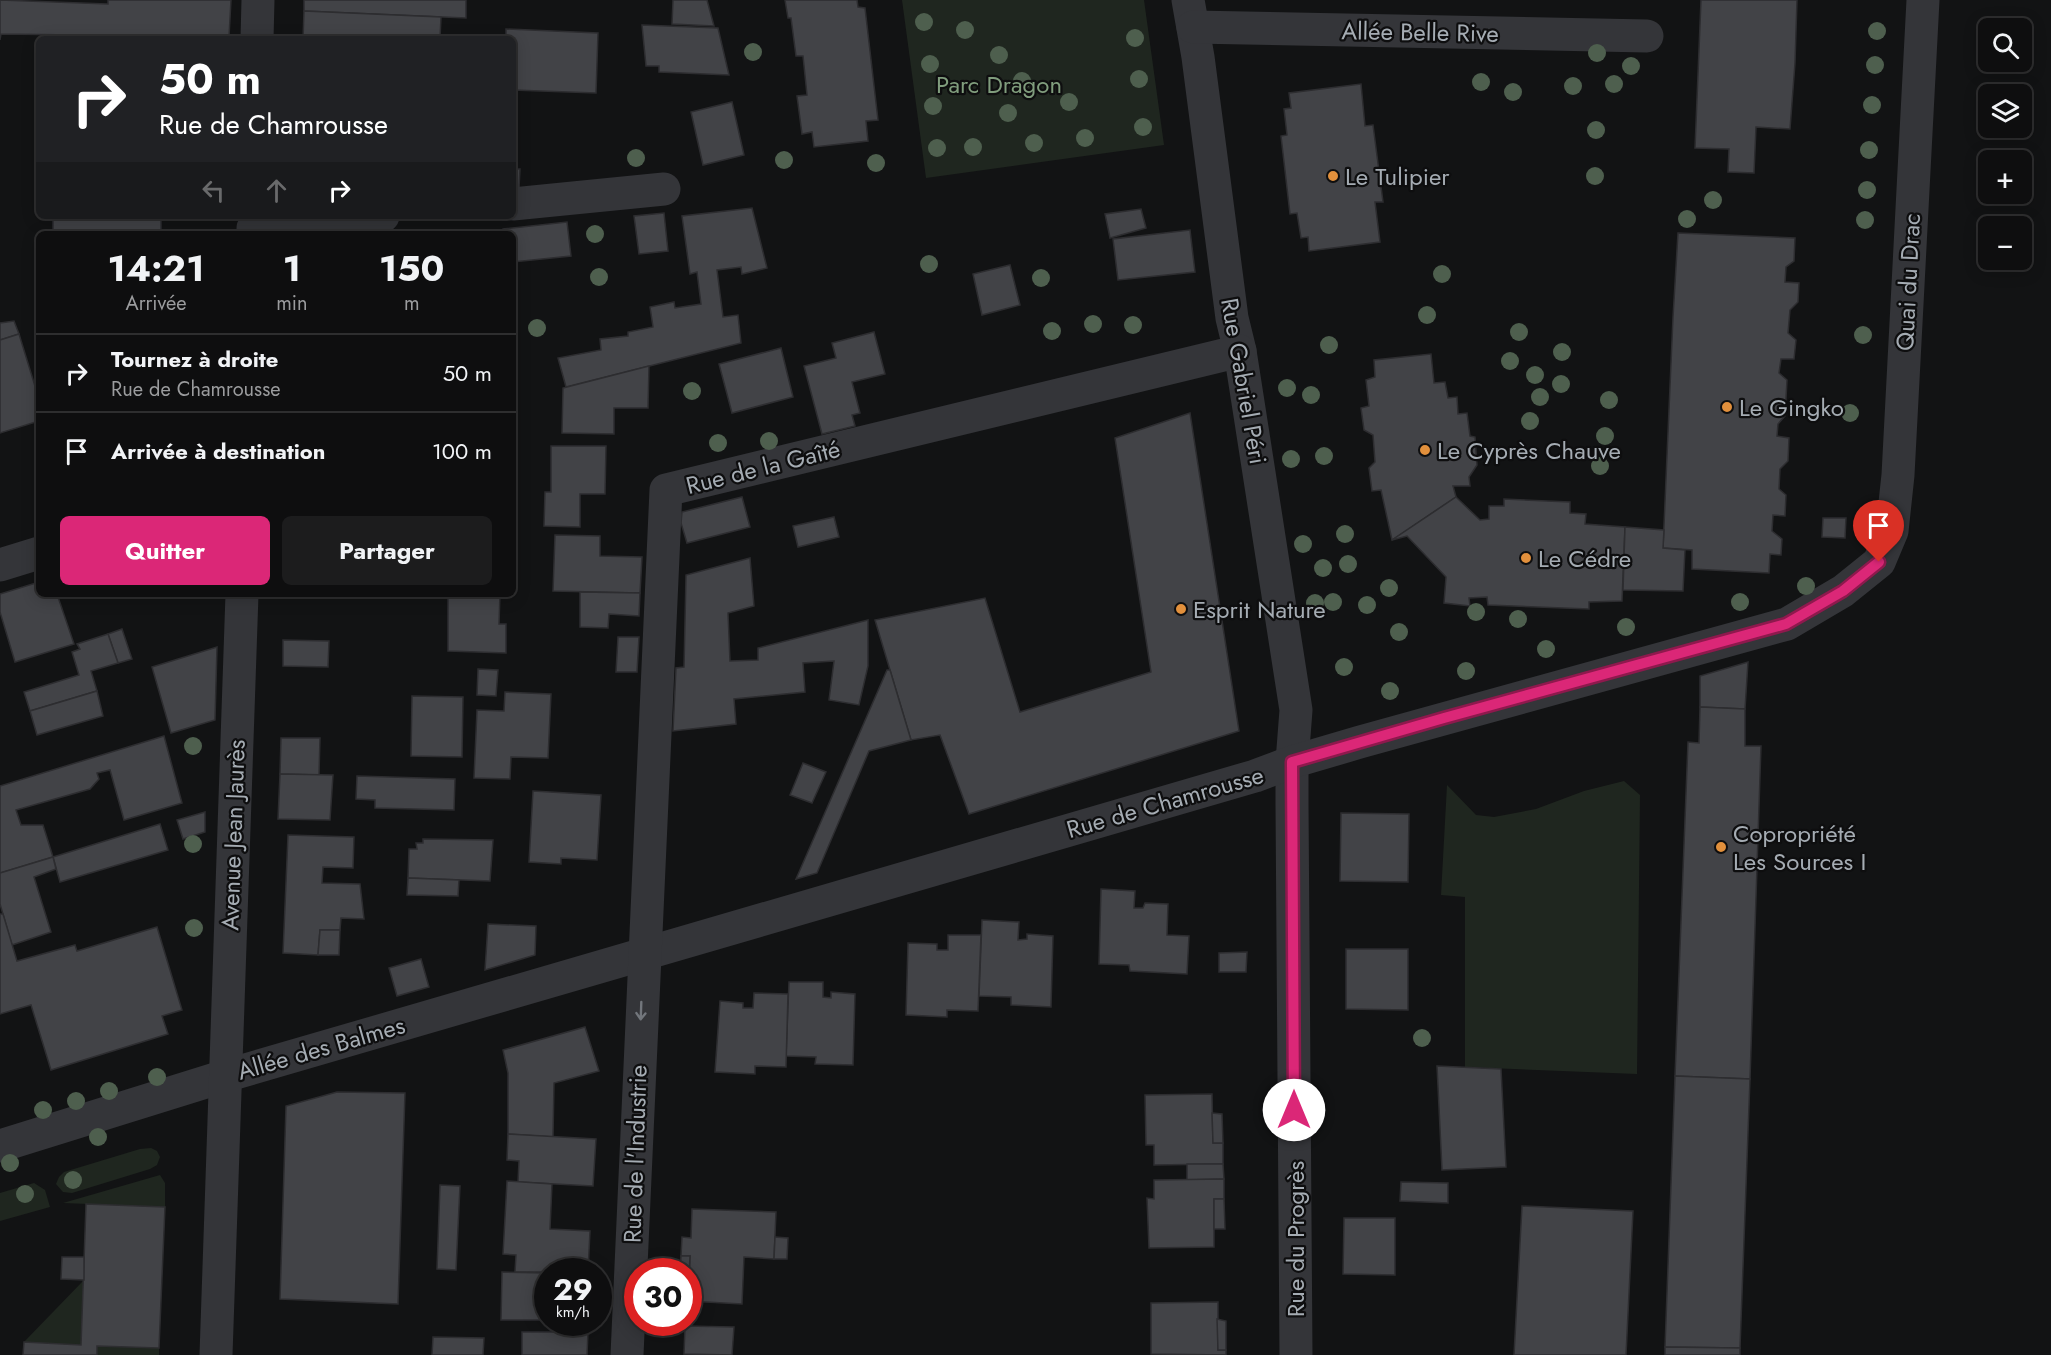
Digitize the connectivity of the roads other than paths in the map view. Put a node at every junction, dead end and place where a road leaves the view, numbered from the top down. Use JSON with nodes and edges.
{"nodes":[{"id":1,"x":258,"y":0,"type":"edge"},
{"id":2,"x":1923,"y":0,"type":"edge"},
{"id":3,"x":1190,"y":14,"type":"edge"},
{"id":4,"x":257,"y":36,"type":"edge"},
{"id":5,"x":1647,"y":36,"type":"dead end"},
{"id":6,"x":664,"y":189,"type":"dead end"},
{"id":7,"x":516,"y":204,"type":"edge"},
{"id":8,"x":344,"y":219,"type":"edge"},
{"id":9,"x":253,"y":226,"type":"edge"},
{"id":10,"x":1240,"y":351,"type":"junction"},
{"id":11,"x":36,"y":555,"type":"edge"},
{"id":12,"x":1879,"y":562,"type":"joint"},
{"id":13,"x":0,"y":565,"type":"edge"},
{"id":14,"x":242,"y":597,"type":"edge"},
{"id":15,"x":1292,"y":762,"type":"junction"},
{"id":16,"x":644,"y":953,"type":"junction"},
{"id":17,"x":225,"y":1076,"type":"junction"},
{"id":18,"x":0,"y":1146,"type":"edge"},
{"id":19,"x":216,"y":1355,"type":"edge"},
{"id":20,"x":627,"y":1355,"type":"edge"},
{"id":21,"x":1296,"y":1355,"type":"edge"}],
"edges":[{"from":1,"to":4,"type":"street"},
{"from":2,"to":12,"type":"street","name":"Quai du Drac"},
{"from":3,"to":5,"type":"street","name":"Allée Belle Rive"},
{"from":3,"to":10,"type":"street","name":"Rue Gabriel Péri"},
{"from":6,"to":7,"type":"street"},
{"from":8,"to":9,"type":"street"},
{"from":10,"to":15,"type":"street","name":"Rue Gabriel Péri"},
{"from":10,"to":16,"type":"street","name":"Rue de la Gaîté"},
{"from":11,"to":13,"type":"street"},
{"from":12,"to":15,"type":"street","name":"Rue de Chamrousse"},
{"from":14,"to":17,"type":"street","name":"Avenue Jean Jaurès"},
{"from":15,"to":16,"type":"street","name":"Rue de Chamrousse"},
{"from":15,"to":21,"type":"street","name":"Rue du Progrès"},
{"from":16,"to":17,"type":"street","name":"Allée des Balmes"},
{"from":16,"to":20,"type":"street","name":"Rue de l'Industrie","one_way":true},
{"from":17,"to":18,"type":"street","name":"Allée des Balmes"},
{"from":17,"to":19,"type":"street","name":"Avenue Jean Jaurès"}]}
